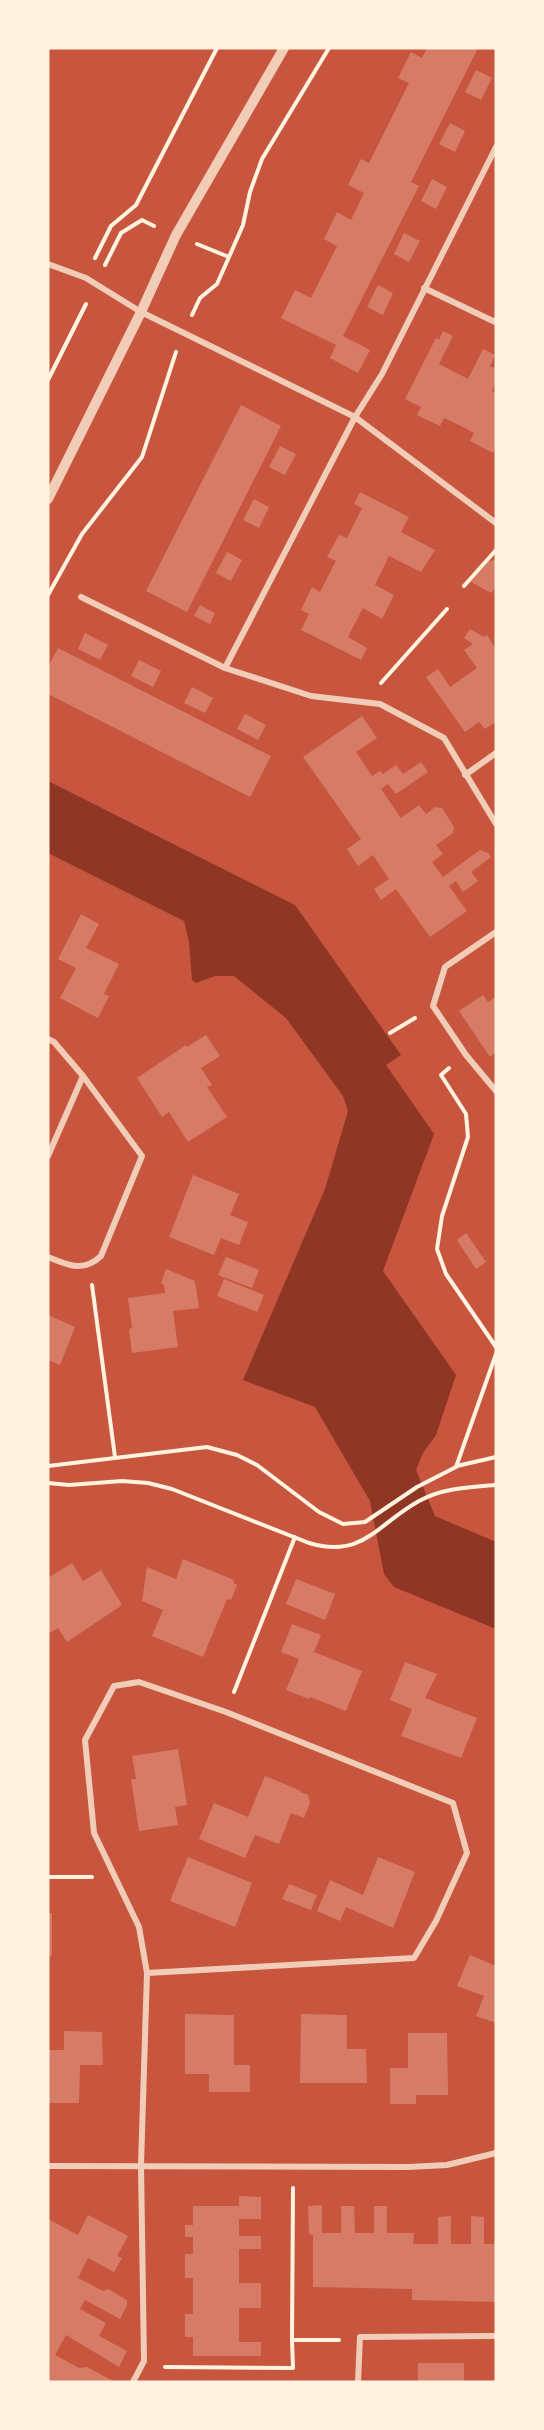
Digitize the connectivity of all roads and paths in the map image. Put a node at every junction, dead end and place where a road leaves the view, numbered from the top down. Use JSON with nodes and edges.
{"nodes":[{"id":1,"x":217,"y":48,"type":"edge"},
{"id":2,"x":284,"y":48,"type":"edge"},
{"id":3,"x":496,"y":147,"type":"edge"},
{"id":4,"x":48,"y":264,"type":"edge"},
{"id":5,"x":86,"y":278,"type":"junction"},
{"id":6,"x":424,"y":288,"type":"junction"},
{"id":7,"x":141,"y":312,"type":"junction"},
{"id":8,"x":496,"y":320,"type":"edge"},
{"id":9,"x":355,"y":417,"type":"junction"},
{"id":10,"x":48,"y":499,"type":"edge"},
{"id":11,"x":496,"y":523,"type":"edge"},
{"id":12,"x":496,"y":550,"type":"edge"},
{"id":13,"x":464,"y":586,"type":"dead end"},
{"id":14,"x":81,"y":597,"type":"dead end"},
{"id":15,"x":447,"y":609,"type":"dead end"},
{"id":16,"x":225,"y":668,"type":"junction"},
{"id":17,"x":372,"y":703,"type":"junction"},
{"id":18,"x":496,"y":753,"type":"edge"},
{"id":19,"x":465,"y":775,"type":"junction"},
{"id":20,"x":496,"y":824,"type":"edge"},
{"id":21,"x":496,"y":932,"type":"edge"},
{"id":22,"x":422,"y":1014,"type":"dead end"},
{"id":23,"x":390,"y":1033,"type":"dead end"},
{"id":24,"x":48,"y":1039,"type":"edge"},
{"id":25,"x":466,"y":1055,"type":"junction"},
{"id":26,"x":83,"y":1076,"type":"junction"},
{"id":27,"x":496,"y":1091,"type":"edge"},
{"id":28,"x":48,"y":1156,"type":"edge"},
{"id":29,"x":48,"y":1257,"type":"edge"},
{"id":30,"x":90,"y":1265,"type":"junction"},
{"id":31,"x":496,"y":1347,"type":"edge"},
{"id":32,"x":496,"y":1354,"type":"edge"},
{"id":33,"x":115,"y":1457,"type":"junction"},
{"id":34,"x":496,"y":1457,"type":"edge"},
{"id":35,"x":48,"y":1466,"type":"edge"},
{"id":36,"x":456,"y":1467,"type":"junction"},
{"id":37,"x":48,"y":1483,"type":"edge"},
{"id":38,"x":496,"y":1485,"type":"edge"},
{"id":39,"x":295,"y":1537,"type":"junction"},
{"id":40,"x":226,"y":1712,"type":"junction"},
{"id":41,"x":48,"y":1877,"type":"edge"},
{"id":42,"x":115,"y":1878,"type":"junction"},
{"id":43,"x":147,"y":1973,"type":"junction"},
{"id":44,"x":496,"y":2153,"type":"edge"},
{"id":45,"x":141,"y":2165,"type":"junction"},
{"id":46,"x":48,"y":2166,"type":"edge"},
{"id":47,"x":293,"y":2166,"type":"junction"},
{"id":48,"x":496,"y":2336,"type":"edge"},
{"id":49,"x":291,"y":2340,"type":"junction"},
{"id":50,"x":359,"y":2340,"type":"junction"},
{"id":51,"x":141,"y":2367,"type":"junction"},
{"id":52,"x":133,"y":2382,"type":"edge"},
{"id":53,"x":358,"y":2382,"type":"edge"}],
"edges":[{"from":1,"to":5,"type":"path"},
{"from":2,"to":7,"type":"street"},
{"from":3,"to":6,"type":"street"},
{"from":4,"to":5,"type":"street"},
{"from":5,"to":7,"type":"street"},
{"from":6,"to":8,"type":"street"},
{"from":6,"to":9,"type":"street"},
{"from":7,"to":9,"type":"street"},
{"from":7,"to":10,"type":"street"},
{"from":9,"to":11,"type":"street"},
{"from":9,"to":16,"type":"street"},
{"from":12,"to":13,"type":"path"},
{"from":14,"to":16,"type":"street"},
{"from":15,"to":17,"type":"path"},
{"from":16,"to":17,"type":"street"},
{"from":17,"to":19,"type":"street"},
{"from":18,"to":19,"type":"street"},
{"from":19,"to":20,"type":"street"},
{"from":21,"to":25,"type":"street"},
{"from":22,"to":23,"type":"path"},
{"from":24,"to":26,"type":"street"},
{"from":25,"to":27,"type":"street"},
{"from":25,"to":31,"type":"path"},
{"from":26,"to":28,"type":"street"},
{"from":26,"to":30,"type":"street"},
{"from":29,"to":30,"type":"street"},
{"from":30,"to":33,"type":"path"},
{"from":32,"to":36,"type":"path"},
{"from":33,"to":35,"type":"path"},
{"from":33,"to":36,"type":"path"},
{"from":34,"to":36,"type":"path"},
{"from":37,"to":39,"type":"path"},
{"from":38,"to":39,"type":"path"},
{"from":39,"to":40,"type":"path"},
{"from":40,"to":42,"type":"street"},
{"from":40,"to":43,"type":"street"},
{"from":41,"to":42,"type":"path"},
{"from":42,"to":43,"type":"street"},
{"from":43,"to":45,"type":"street"},
{"from":44,"to":47,"type":"street"},
{"from":45,"to":46,"type":"street"},
{"from":45,"to":47,"type":"street"},
{"from":45,"to":51,"type":"street"},
{"from":47,"to":49,"type":"path"},
{"from":48,"to":50,"type":"street"},
{"from":49,"to":50,"type":"path"},
{"from":49,"to":51,"type":"path"},
{"from":50,"to":53,"type":"street"},
{"from":51,"to":52,"type":"street"}]}
